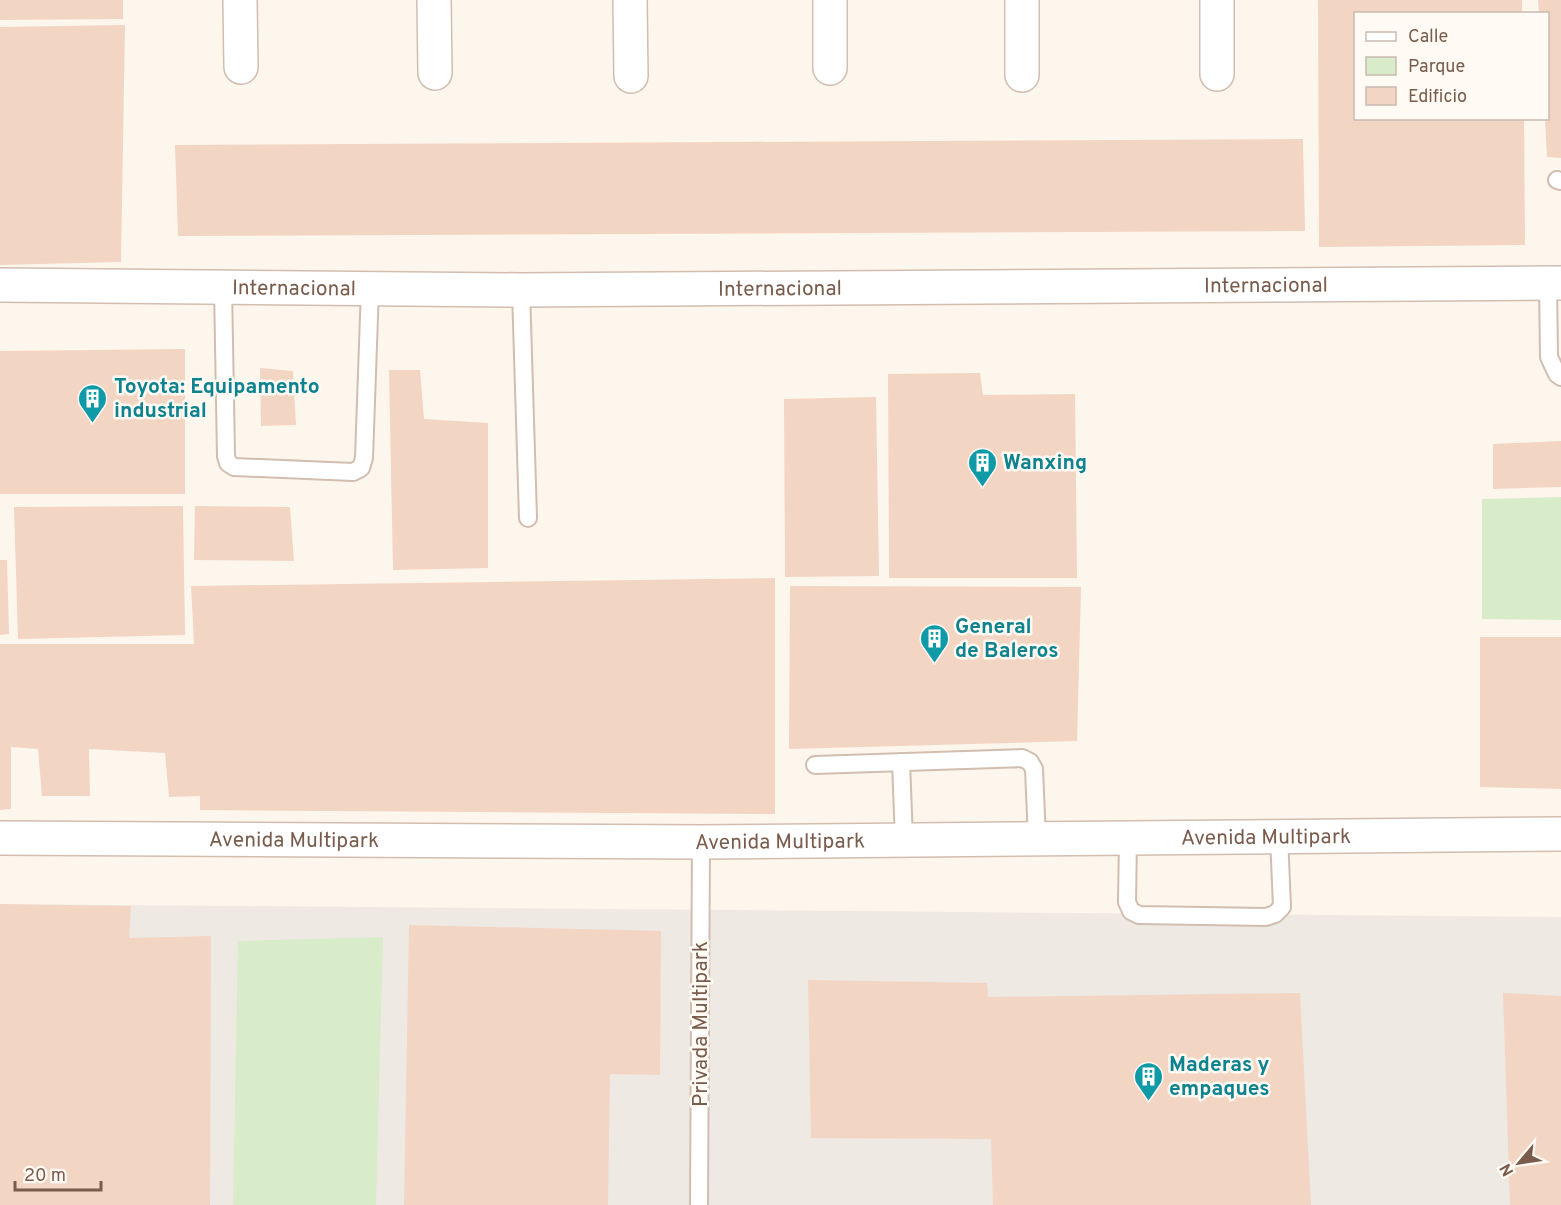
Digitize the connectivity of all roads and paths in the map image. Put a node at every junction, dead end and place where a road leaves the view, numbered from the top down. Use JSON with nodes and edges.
{"nodes":[{"id":1,"x":240,"y":0,"type":"edge"},
{"id":2,"x":434,"y":0,"type":"edge"},
{"id":3,"x":630,"y":0,"type":"edge"},
{"id":4,"x":830,"y":0,"type":"edge"},
{"id":5,"x":1022,"y":0,"type":"edge"},
{"id":6,"x":1217,"y":0,"type":"edge"},
{"id":7,"x":241,"y":67,"type":"dead end"},
{"id":8,"x":830,"y":68,"type":"dead end"},
{"id":9,"x":435,"y":73,"type":"dead end"},
{"id":10,"x":1217,"y":74,"type":"dead end"},
{"id":11,"x":1022,"y":75,"type":"dead end"},
{"id":12,"x":631,"y":76,"type":"dead end"},
{"id":13,"x":1555,"y":283,"type":"edge"},
{"id":14,"x":0,"y":285,"type":"edge"},
{"id":15,"x":223,"y":287,"type":"junction"},
{"id":16,"x":370,"y":288,"type":"junction"},
{"id":17,"x":521,"y":290,"type":"junction"},
{"id":18,"x":1561,"y":377,"type":"edge"},
{"id":19,"x":528,"y":518,"type":"dead end"},
{"id":20,"x":900,"y":762,"type":"junction"},
{"id":21,"x":815,"y":765,"type":"dead end"},
{"id":22,"x":1561,"y":834,"type":"edge"},
{"id":23,"x":1279,"y":836,"type":"junction"},
{"id":24,"x":0,"y":838,"type":"edge"},
{"id":25,"x":1128,"y":838,"type":"junction"},
{"id":26,"x":1037,"y":839,"type":"junction"},
{"id":27,"x":904,"y":840,"type":"junction"},
{"id":28,"x":701,"y":842,"type":"junction"},
{"id":29,"x":699,"y":1205,"type":"edge"}],
"edges":[{"from":1,"to":7,"type":"street"},
{"from":2,"to":9,"type":"street"},
{"from":3,"to":12,"type":"street"},
{"from":4,"to":8,"type":"street"},
{"from":5,"to":11,"type":"street"},
{"from":6,"to":10,"type":"street"},
{"from":13,"to":17,"type":"street","name":"Internacional"},
{"from":13,"to":18,"type":"lane"},
{"from":14,"to":15,"type":"street","name":"Internacional"},
{"from":15,"to":16,"type":"street","name":"Internacional"},
{"from":15,"to":16,"type":"lane"},
{"from":16,"to":17,"type":"street","name":"Internacional"},
{"from":17,"to":19,"type":"lane"},
{"from":20,"to":21,"type":"lane"},
{"from":20,"to":26,"type":"lane"},
{"from":20,"to":27,"type":"lane"},
{"from":22,"to":23,"type":"street","name":"Avenida Multipark"},
{"from":23,"to":25,"type":"street","name":"Avenida Multipark"},
{"from":23,"to":25,"type":"lane"},
{"from":24,"to":28,"type":"street","name":"Avenida Multipark"},
{"from":25,"to":26,"type":"street","name":"Avenida Multipark"},
{"from":26,"to":27,"type":"street","name":"Avenida Multipark"},
{"from":27,"to":28,"type":"street","name":"Avenida Multipark"},
{"from":28,"to":29,"type":"lane","name":"Privada Multipark"}]}
